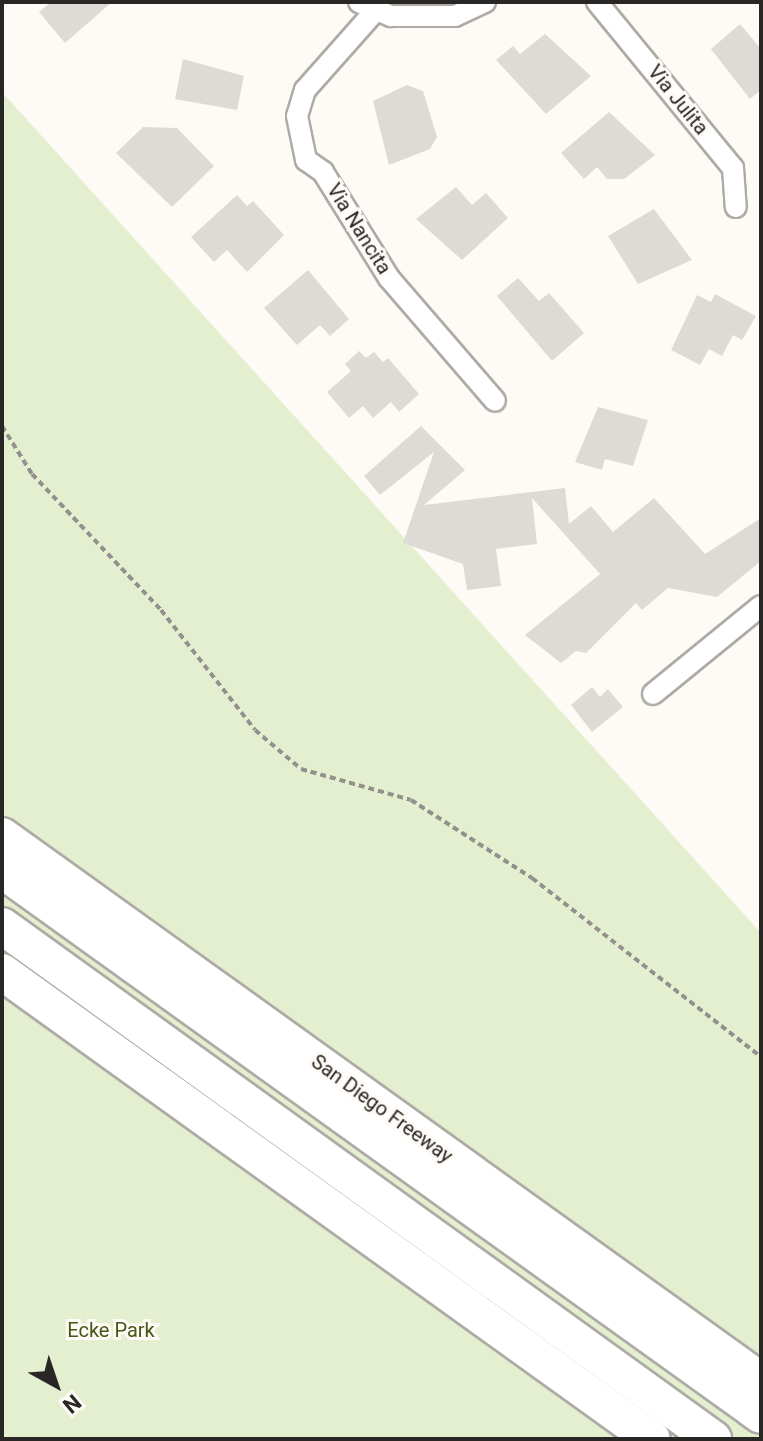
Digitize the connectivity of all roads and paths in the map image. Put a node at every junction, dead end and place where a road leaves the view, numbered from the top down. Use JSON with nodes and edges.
{"nodes":[{"id":1,"x":485,"y":2,"type":"edge"},
{"id":2,"x":597,"y":2,"type":"edge"},
{"id":3,"x":368,"y":6,"type":"edge"},
{"id":4,"x":736,"y":207,"type":"dead end"},
{"id":5,"x":495,"y":401,"type":"dead end"},
{"id":6,"x":2,"y":426,"type":"edge"},
{"id":7,"x":761,"y":606,"type":"edge"},
{"id":8,"x":653,"y":694,"type":"dead end"},
{"id":9,"x":2,"y":836,"type":"edge"},
{"id":10,"x":2,"y":870,"type":"edge"},
{"id":11,"x":2,"y":926,"type":"edge"},
{"id":12,"x":2,"y":972,"type":"edge"},
{"id":13,"x":761,"y":1057,"type":"edge"},
{"id":14,"x":761,"y":1381,"type":"edge"},
{"id":15,"x":761,"y":1415,"type":"edge"},
{"id":16,"x":652,"y":1439,"type":"edge"},
{"id":17,"x":713,"y":1439,"type":"edge"}],
"edges":[{"from":1,"to":3,"type":"street"},
{"from":2,"to":4,"type":"street","name":"Via Julita"},
{"from":3,"to":5,"type":"street","name":"Via Nancita"},
{"from":6,"to":13,"type":"path"},
{"from":7,"to":8,"type":"street"},
{"from":9,"to":14,"type":"highway","name":"San Diego Freeway"},
{"from":10,"to":15,"type":"highway"},
{"from":11,"to":17,"type":"highway"},
{"from":12,"to":16,"type":"highway"}]}
